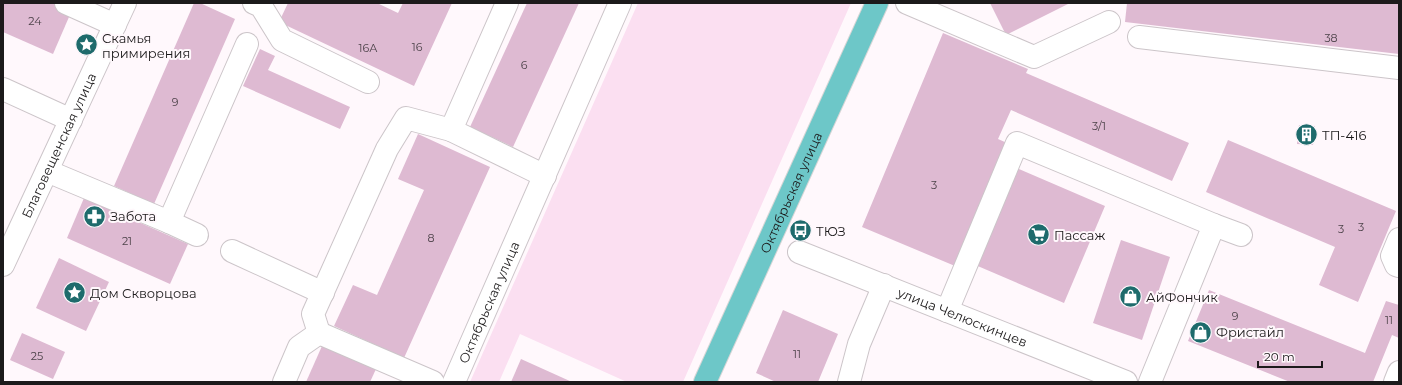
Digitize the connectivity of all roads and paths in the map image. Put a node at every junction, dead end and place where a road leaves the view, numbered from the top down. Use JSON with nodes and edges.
{"nodes":[{"id":1,"x":66,"y":3,"type":"edge"},
{"id":2,"x":125,"y":3,"type":"edge"},
{"id":3,"x":254,"y":3,"type":"edge"},
{"id":4,"x":507,"y":3,"type":"edge"},
{"id":5,"x":620,"y":3,"type":"edge"},
{"id":6,"x":877,"y":3,"type":"edge"},
{"id":7,"x":907,"y":3,"type":"edge"},
{"id":8,"x":1109,"y":22,"type":"dead end"},
{"id":9,"x":114,"y":25,"type":"junction"},
{"id":10,"x":1139,"y":37,"type":"dead end"},
{"id":11,"x":247,"y":44,"type":"dead end"},
{"id":12,"x":1399,"y":68,"type":"edge"},
{"id":13,"x":368,"y":82,"type":"dead end"},
{"id":14,"x":3,"y":89,"type":"edge"},
{"id":15,"x":71,"y":120,"type":"junction"},
{"id":16,"x":451,"y":130,"type":"junction"},
{"id":17,"x":47,"y":171,"type":"junction"},
{"id":18,"x":545,"y":176,"type":"junction"},
{"id":19,"x":169,"y":222,"type":"junction"},
{"id":20,"x":1214,"y":225,"type":"junction"},
{"id":21,"x":10,"y":234,"type":"edge"},
{"id":22,"x":197,"y":235,"type":"dead end"},
{"id":23,"x":1241,"y":235,"type":"dead end"},
{"id":24,"x":1399,"y":239,"type":"edge"},
{"id":25,"x":232,"y":251,"type":"dead end"},
{"id":26,"x":799,"y":252,"type":"dead end"},
{"id":27,"x":3,"y":265,"type":"edge"},
{"id":28,"x":1399,"y":266,"type":"edge"},
{"id":29,"x":884,"y":285,"type":"junction"},
{"id":30,"x":322,"y":293,"type":"junction"},
{"id":31,"x":947,"y":311,"type":"junction"},
{"id":32,"x":319,"y":333,"type":"junction"},
{"id":33,"x":1399,"y":372,"type":"edge"},
{"id":34,"x":284,"y":382,"type":"edge"},
{"id":35,"x":433,"y":382,"type":"edge"},
{"id":36,"x":454,"y":382,"type":"edge"},
{"id":37,"x":706,"y":382,"type":"edge"},
{"id":38,"x":849,"y":382,"type":"edge"},
{"id":39,"x":1126,"y":382,"type":"edge"},
{"id":40,"x":1150,"y":382,"type":"edge"},
{"id":41,"x":1395,"y":382,"type":"edge"}],
"edges":[{"from":1,"to":9,"type":"street"},
{"from":2,"to":9,"type":"street","name":"Благовещенская улица"},
{"from":3,"to":13,"type":"street"},
{"from":4,"to":16,"type":"street"},
{"from":5,"to":18,"type":"street","name":"Октябрьская улица"},
{"from":6,"to":37,"type":"main road","name":"Октябрьская улица"},
{"from":7,"to":8,"type":"street"},
{"from":9,"to":15,"type":"street","name":"Благовещенская улица"},
{"from":10,"to":12,"type":"street"},
{"from":11,"to":19,"type":"street"},
{"from":14,"to":15,"type":"street"},
{"from":15,"to":17,"type":"street","name":"Благовещенская улица"},
{"from":16,"to":18,"type":"street"},
{"from":16,"to":30,"type":"street"},
{"from":17,"to":19,"type":"street"},
{"from":17,"to":21,"type":"street","name":"Благовещенская улица"},
{"from":18,"to":36,"type":"street","name":"Октябрьская улица"},
{"from":19,"to":22,"type":"street"},
{"from":20,"to":23,"type":"street"},
{"from":20,"to":31,"type":"street"},
{"from":20,"to":40,"type":"street"},
{"from":21,"to":27,"type":"street","name":"Благовещенская улица"},
{"from":24,"to":28,"type":"street"},
{"from":25,"to":30,"type":"street"},
{"from":26,"to":29,"type":"street","name":"улица Челюскинцев"},
{"from":29,"to":31,"type":"street","name":"улица Челюскинцев"},
{"from":29,"to":38,"type":"street"},
{"from":30,"to":32,"type":"street"},
{"from":31,"to":39,"type":"street","name":"улица Челюскинцев"},
{"from":32,"to":34,"type":"street"},
{"from":32,"to":35,"type":"street"},
{"from":33,"to":41,"type":"street"}]}
